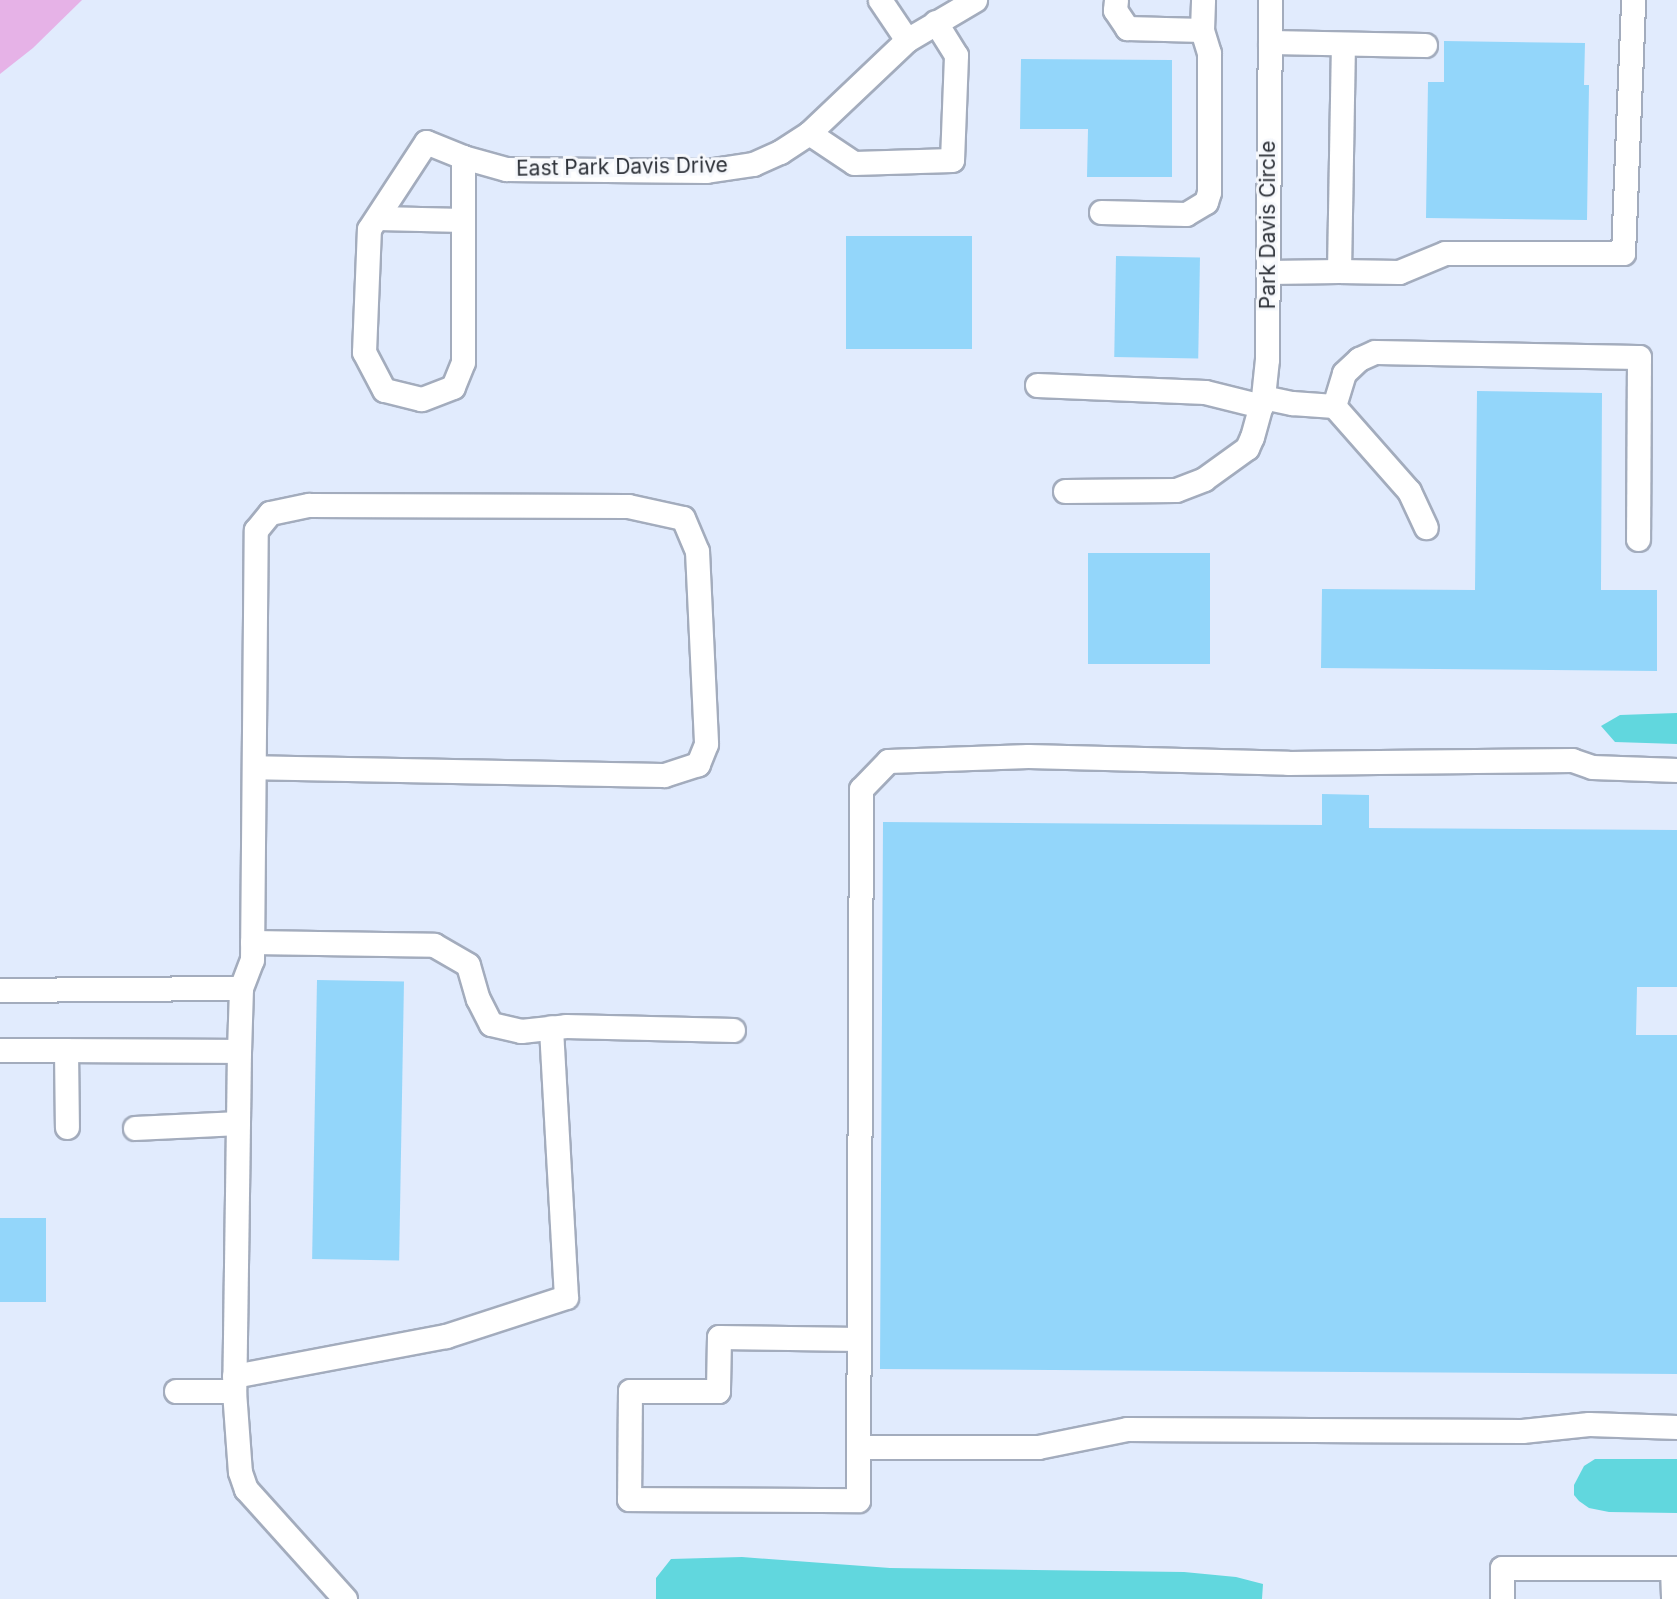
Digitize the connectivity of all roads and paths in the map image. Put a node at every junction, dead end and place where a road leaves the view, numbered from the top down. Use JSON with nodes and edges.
{"nodes":[{"id":1,"x":880,"y":0,"type":"edge"},
{"id":2,"x":975,"y":0,"type":"edge"},
{"id":3,"x":1116,"y":0,"type":"edge"},
{"id":4,"x":1203,"y":0,"type":"edge"},
{"id":5,"x":1270,"y":0,"type":"edge"},
{"id":6,"x":1633,"y":0,"type":"edge"},
{"id":7,"x":934,"y":22,"type":"junction"},
{"id":8,"x":1202,"y":30,"type":"junction"},
{"id":9,"x":907,"y":40,"type":"junction"},
{"id":10,"x":1270,"y":42,"type":"junction"},
{"id":11,"x":1343,"y":44,"type":"junction"},
{"id":12,"x":1425,"y":45,"type":"dead end"},
{"id":13,"x":810,"y":133,"type":"junction"},
{"id":14,"x":463,"y":157,"type":"junction"},
{"id":15,"x":1101,"y":212,"type":"dead end"},
{"id":16,"x":378,"y":218,"type":"junction"},
{"id":17,"x":463,"y":220,"type":"junction"},
{"id":18,"x":1339,"y":271,"type":"junction"},
{"id":19,"x":1268,"y":272,"type":"junction"},
{"id":20,"x":1037,"y":385,"type":"dead end"},
{"id":21,"x":1262,"y":401,"type":"junction"},
{"id":22,"x":1334,"y":406,"type":"junction"},
{"id":23,"x":1065,"y":491,"type":"dead end"},
{"id":24,"x":1426,"y":527,"type":"dead end"},
{"id":25,"x":1638,"y":539,"type":"dead end"},
{"id":26,"x":254,"y":767,"type":"junction"},
{"id":27,"x":1677,"y":770,"type":"edge"},
{"id":28,"x":252,"y":942,"type":"junction"},
{"id":29,"x":241,"y":988,"type":"junction"},
{"id":30,"x":0,"y":990,"type":"edge"},
{"id":31,"x":551,"y":1027,"type":"junction"},
{"id":32,"x":733,"y":1030,"type":"dead end"},
{"id":33,"x":0,"y":1050,"type":"edge"},
{"id":34,"x":66,"y":1051,"type":"junction"},
{"id":35,"x":239,"y":1051,"type":"junction"},
{"id":36,"x":238,"y":1123,"type":"junction"},
{"id":37,"x":67,"y":1127,"type":"dead end"},
{"id":38,"x":135,"y":1128,"type":"dead end"},
{"id":39,"x":859,"y":1339,"type":"junction"},
{"id":40,"x":234,"y":1383,"type":"junction"},
{"id":41,"x":176,"y":1391,"type":"dead end"},
{"id":42,"x":1677,"y":1427,"type":"edge"},
{"id":43,"x":858,"y":1447,"type":"junction"},
{"id":44,"x":1674,"y":1568,"type":"edge"},
{"id":45,"x":345,"y":1599,"type":"edge"},
{"id":46,"x":354,"y":1599,"type":"edge"},
{"id":47,"x":1502,"y":1599,"type":"edge"},
{"id":48,"x":1672,"y":1599,"type":"edge"}],
"edges":[{"from":1,"to":9,"type":"street"},
{"from":2,"to":7,"type":"street","name":"East Park Davis Drive"},
{"from":3,"to":8,"type":"street"},
{"from":4,"to":8,"type":"street"},
{"from":5,"to":10,"type":"street","name":"Park Davis Circle"},
{"from":6,"to":18,"type":"street"},
{"from":7,"to":9,"type":"street","name":"East Park Davis Drive"},
{"from":7,"to":13,"type":"street"},
{"from":8,"to":15,"type":"street"},
{"from":9,"to":13,"type":"street","name":"East Park Davis Drive"},
{"from":10,"to":11,"type":"street"},
{"from":10,"to":19,"type":"street","name":"Park Davis Circle"},
{"from":11,"to":12,"type":"street"},
{"from":11,"to":18,"type":"street"},
{"from":13,"to":14,"type":"street","name":"East Park Davis Drive"},
{"from":14,"to":16,"type":"street","name":"East Park Davis Drive"},
{"from":14,"to":17,"type":"street"},
{"from":16,"to":17,"type":"street"},
{"from":16,"to":17,"type":"street"},
{"from":18,"to":19,"type":"street"},
{"from":19,"to":21,"type":"street","name":"Park Davis Circle"},
{"from":20,"to":21,"type":"street"},
{"from":21,"to":22,"type":"street"},
{"from":21,"to":23,"type":"street","name":"Park Davis Circle"},
{"from":22,"to":24,"type":"street"},
{"from":22,"to":25,"type":"street"},
{"from":26,"to":26,"type":"street"},
{"from":26,"to":28,"type":"street"},
{"from":27,"to":39,"type":"street"},
{"from":28,"to":29,"type":"street"},
{"from":28,"to":31,"type":"street"},
{"from":29,"to":30,"type":"street"},
{"from":29,"to":35,"type":"street"},
{"from":31,"to":32,"type":"street"},
{"from":31,"to":40,"type":"street"},
{"from":33,"to":34,"type":"street"},
{"from":34,"to":35,"type":"street"},
{"from":34,"to":37,"type":"street"},
{"from":35,"to":36,"type":"street"},
{"from":36,"to":38,"type":"street"},
{"from":36,"to":40,"type":"street"},
{"from":39,"to":43,"type":"street"},
{"from":39,"to":43,"type":"street"},
{"from":40,"to":41,"type":"street"},
{"from":40,"to":45,"type":"street"},
{"from":42,"to":43,"type":"street"},
{"from":44,"to":47,"type":"street"},
{"from":44,"to":48,"type":"street"},
{"from":45,"to":46,"type":"street"}]}
